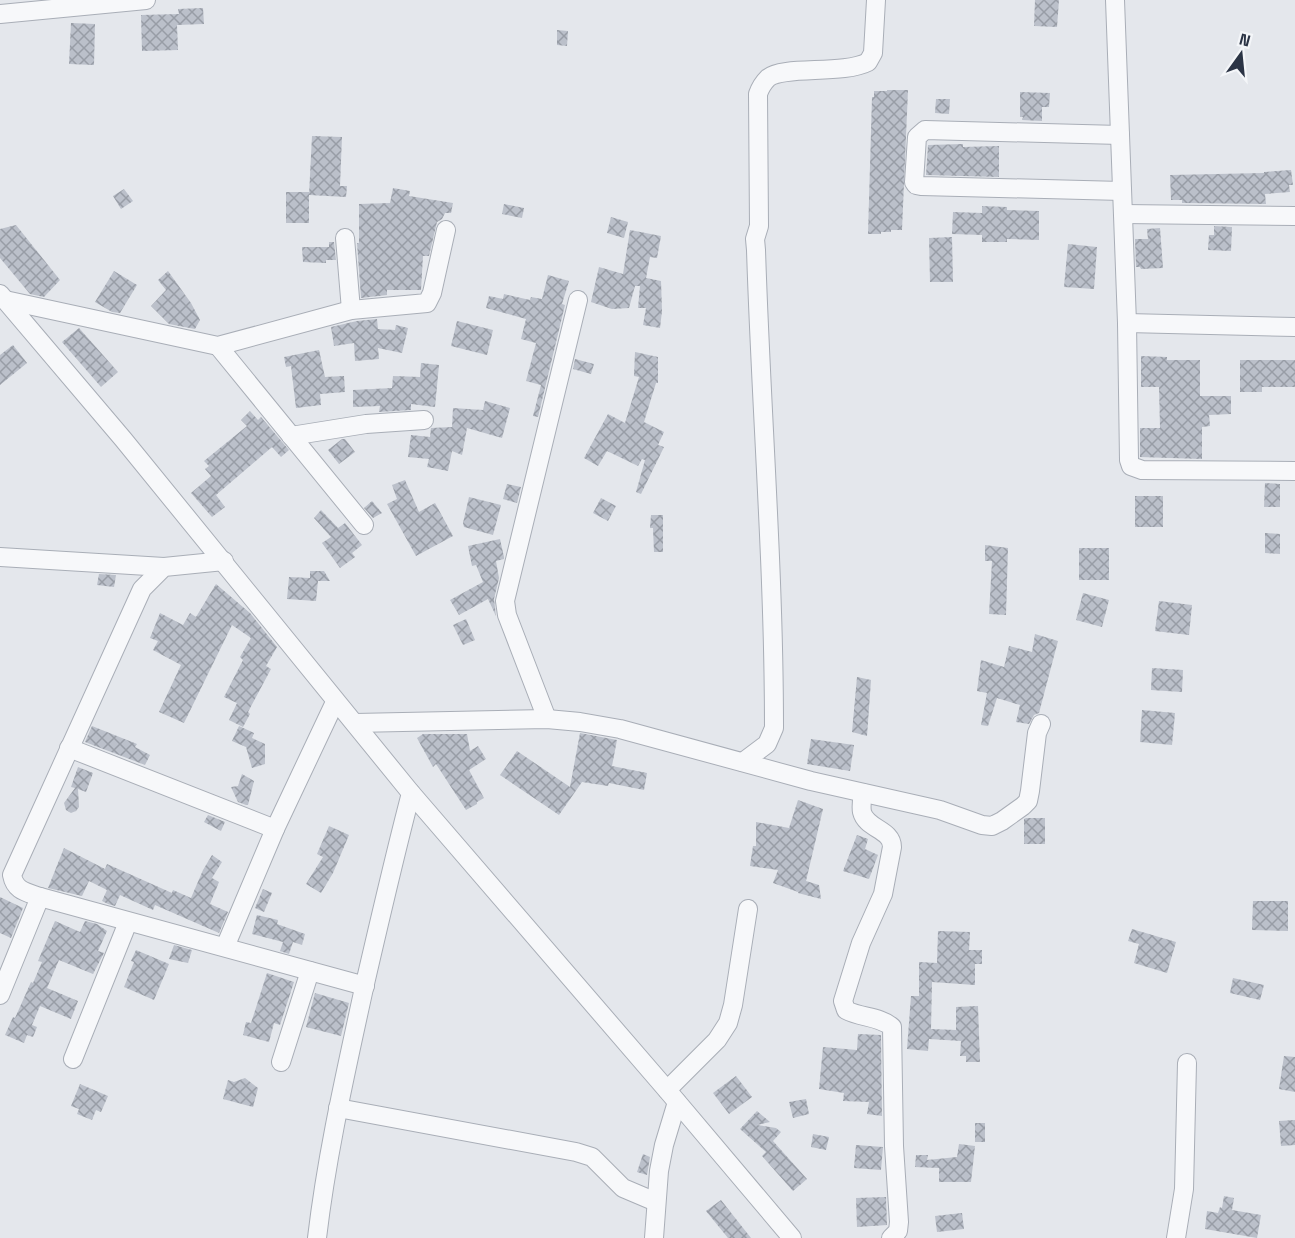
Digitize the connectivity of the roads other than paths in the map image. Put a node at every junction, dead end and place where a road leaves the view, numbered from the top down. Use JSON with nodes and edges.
{"nodes":[{"id":1,"x":146,"y":0,"type":"edge"},
{"id":2,"x":876,"y":0,"type":"edge"},
{"id":3,"x":1115,"y":0,"type":"edge"},
{"id":4,"x":73,"y":3,"type":"edge"},
{"id":5,"x":0,"y":14,"type":"edge"},
{"id":6,"x":1120,"y":135,"type":"junction"},
{"id":7,"x":1122,"y":191,"type":"junction"},
{"id":8,"x":1123,"y":214,"type":"junction"},
{"id":9,"x":1295,"y":216,"type":"edge"},
{"id":10,"x":446,"y":230,"type":"dead end"},
{"id":11,"x":345,"y":237,"type":"dead end"},
{"id":12,"x":3,"y":297,"type":"edge"},
{"id":13,"x":578,"y":300,"type":"dead end"},
{"id":14,"x":351,"y":310,"type":"junction"},
{"id":15,"x":1127,"y":323,"type":"junction"},
{"id":16,"x":1295,"y":327,"type":"edge"},
{"id":17,"x":218,"y":346,"type":"junction"},
{"id":18,"x":424,"y":420,"type":"dead end"},
{"id":19,"x":291,"y":436,"type":"junction"},
{"id":20,"x":1295,"y":471,"type":"edge"},
{"id":21,"x":364,"y":525,"type":"dead end"},
{"id":22,"x":0,"y":557,"type":"edge"},
{"id":23,"x":224,"y":561,"type":"junction"},
{"id":24,"x":164,"y":567,"type":"junction"},
{"id":25,"x":335,"y":702,"type":"junction"},
{"id":26,"x":547,"y":719,"type":"junction"},
{"id":27,"x":355,"y":723,"type":"junction"},
{"id":28,"x":1041,"y":724,"type":"dead end"},
{"id":29,"x":69,"y":748,"type":"junction"},
{"id":30,"x":743,"y":762,"type":"junction"},
{"id":31,"x":411,"y":793,"type":"junction"},
{"id":32,"x":863,"y":793,"type":"junction"},
{"id":33,"x":275,"y":829,"type":"junction"},
{"id":34,"x":40,"y":897,"type":"junction"},
{"id":35,"x":748,"y":909,"type":"dead end"},
{"id":36,"x":128,"y":922,"type":"junction"},
{"id":37,"x":225,"y":947,"type":"junction"},
{"id":38,"x":310,"y":971,"type":"junction"},
{"id":39,"x":365,"y":986,"type":"junction"},
{"id":40,"x":0,"y":995,"type":"edge"},
{"id":41,"x":73,"y":1059,"type":"dead end"},
{"id":42,"x":280,"y":1062,"type":"dead end"},
{"id":43,"x":1187,"y":1063,"type":"dead end"},
{"id":44,"x":672,"y":1096,"type":"junction"},
{"id":45,"x":338,"y":1108,"type":"junction"},
{"id":46,"x":656,"y":1202,"type":"junction"},
{"id":47,"x":316,"y":1238,"type":"edge"},
{"id":48,"x":654,"y":1238,"type":"edge"},
{"id":49,"x":792,"y":1238,"type":"edge"},
{"id":50,"x":891,"y":1238,"type":"edge"},
{"id":51,"x":1176,"y":1238,"type":"edge"}],
"edges":[{"from":1,"to":4,"type":"street"},
{"from":2,"to":30,"type":"street"},
{"from":3,"to":6,"type":"street"},
{"from":4,"to":5,"type":"street"},
{"from":6,"to":7,"type":"street"},
{"from":6,"to":7,"type":"street"},
{"from":7,"to":8,"type":"street"},
{"from":8,"to":9,"type":"street"},
{"from":8,"to":15,"type":"street"},
{"from":10,"to":14,"type":"street"},
{"from":11,"to":14,"type":"street"},
{"from":12,"to":17,"type":"street"},
{"from":12,"to":23,"type":"street"},
{"from":13,"to":26,"type":"street"},
{"from":14,"to":17,"type":"street"},
{"from":15,"to":16,"type":"street"},
{"from":15,"to":20,"type":"street"},
{"from":17,"to":19,"type":"street"},
{"from":18,"to":19,"type":"street"},
{"from":19,"to":21,"type":"street"},
{"from":22,"to":24,"type":"street"},
{"from":23,"to":24,"type":"street"},
{"from":23,"to":25,"type":"street"},
{"from":24,"to":29,"type":"street"},
{"from":25,"to":27,"type":"street"},
{"from":25,"to":33,"type":"street"},
{"from":26,"to":27,"type":"street"},
{"from":26,"to":30,"type":"street"},
{"from":27,"to":31,"type":"street"},
{"from":28,"to":32,"type":"street"},
{"from":29,"to":33,"type":"street"},
{"from":29,"to":34,"type":"street"},
{"from":30,"to":32,"type":"street"},
{"from":31,"to":39,"type":"street"},
{"from":31,"to":44,"type":"street"},
{"from":32,"to":50,"type":"street"},
{"from":33,"to":37,"type":"street"},
{"from":34,"to":36,"type":"street"},
{"from":34,"to":40,"type":"street"},
{"from":35,"to":44,"type":"street"},
{"from":36,"to":37,"type":"street"},
{"from":36,"to":41,"type":"street"},
{"from":37,"to":38,"type":"street"},
{"from":38,"to":39,"type":"street"},
{"from":38,"to":42,"type":"street"},
{"from":39,"to":45,"type":"street"},
{"from":43,"to":51,"type":"street"},
{"from":44,"to":46,"type":"street"},
{"from":44,"to":49,"type":"street"},
{"from":45,"to":46,"type":"street"},
{"from":45,"to":47,"type":"street"},
{"from":46,"to":48,"type":"street"}]}
